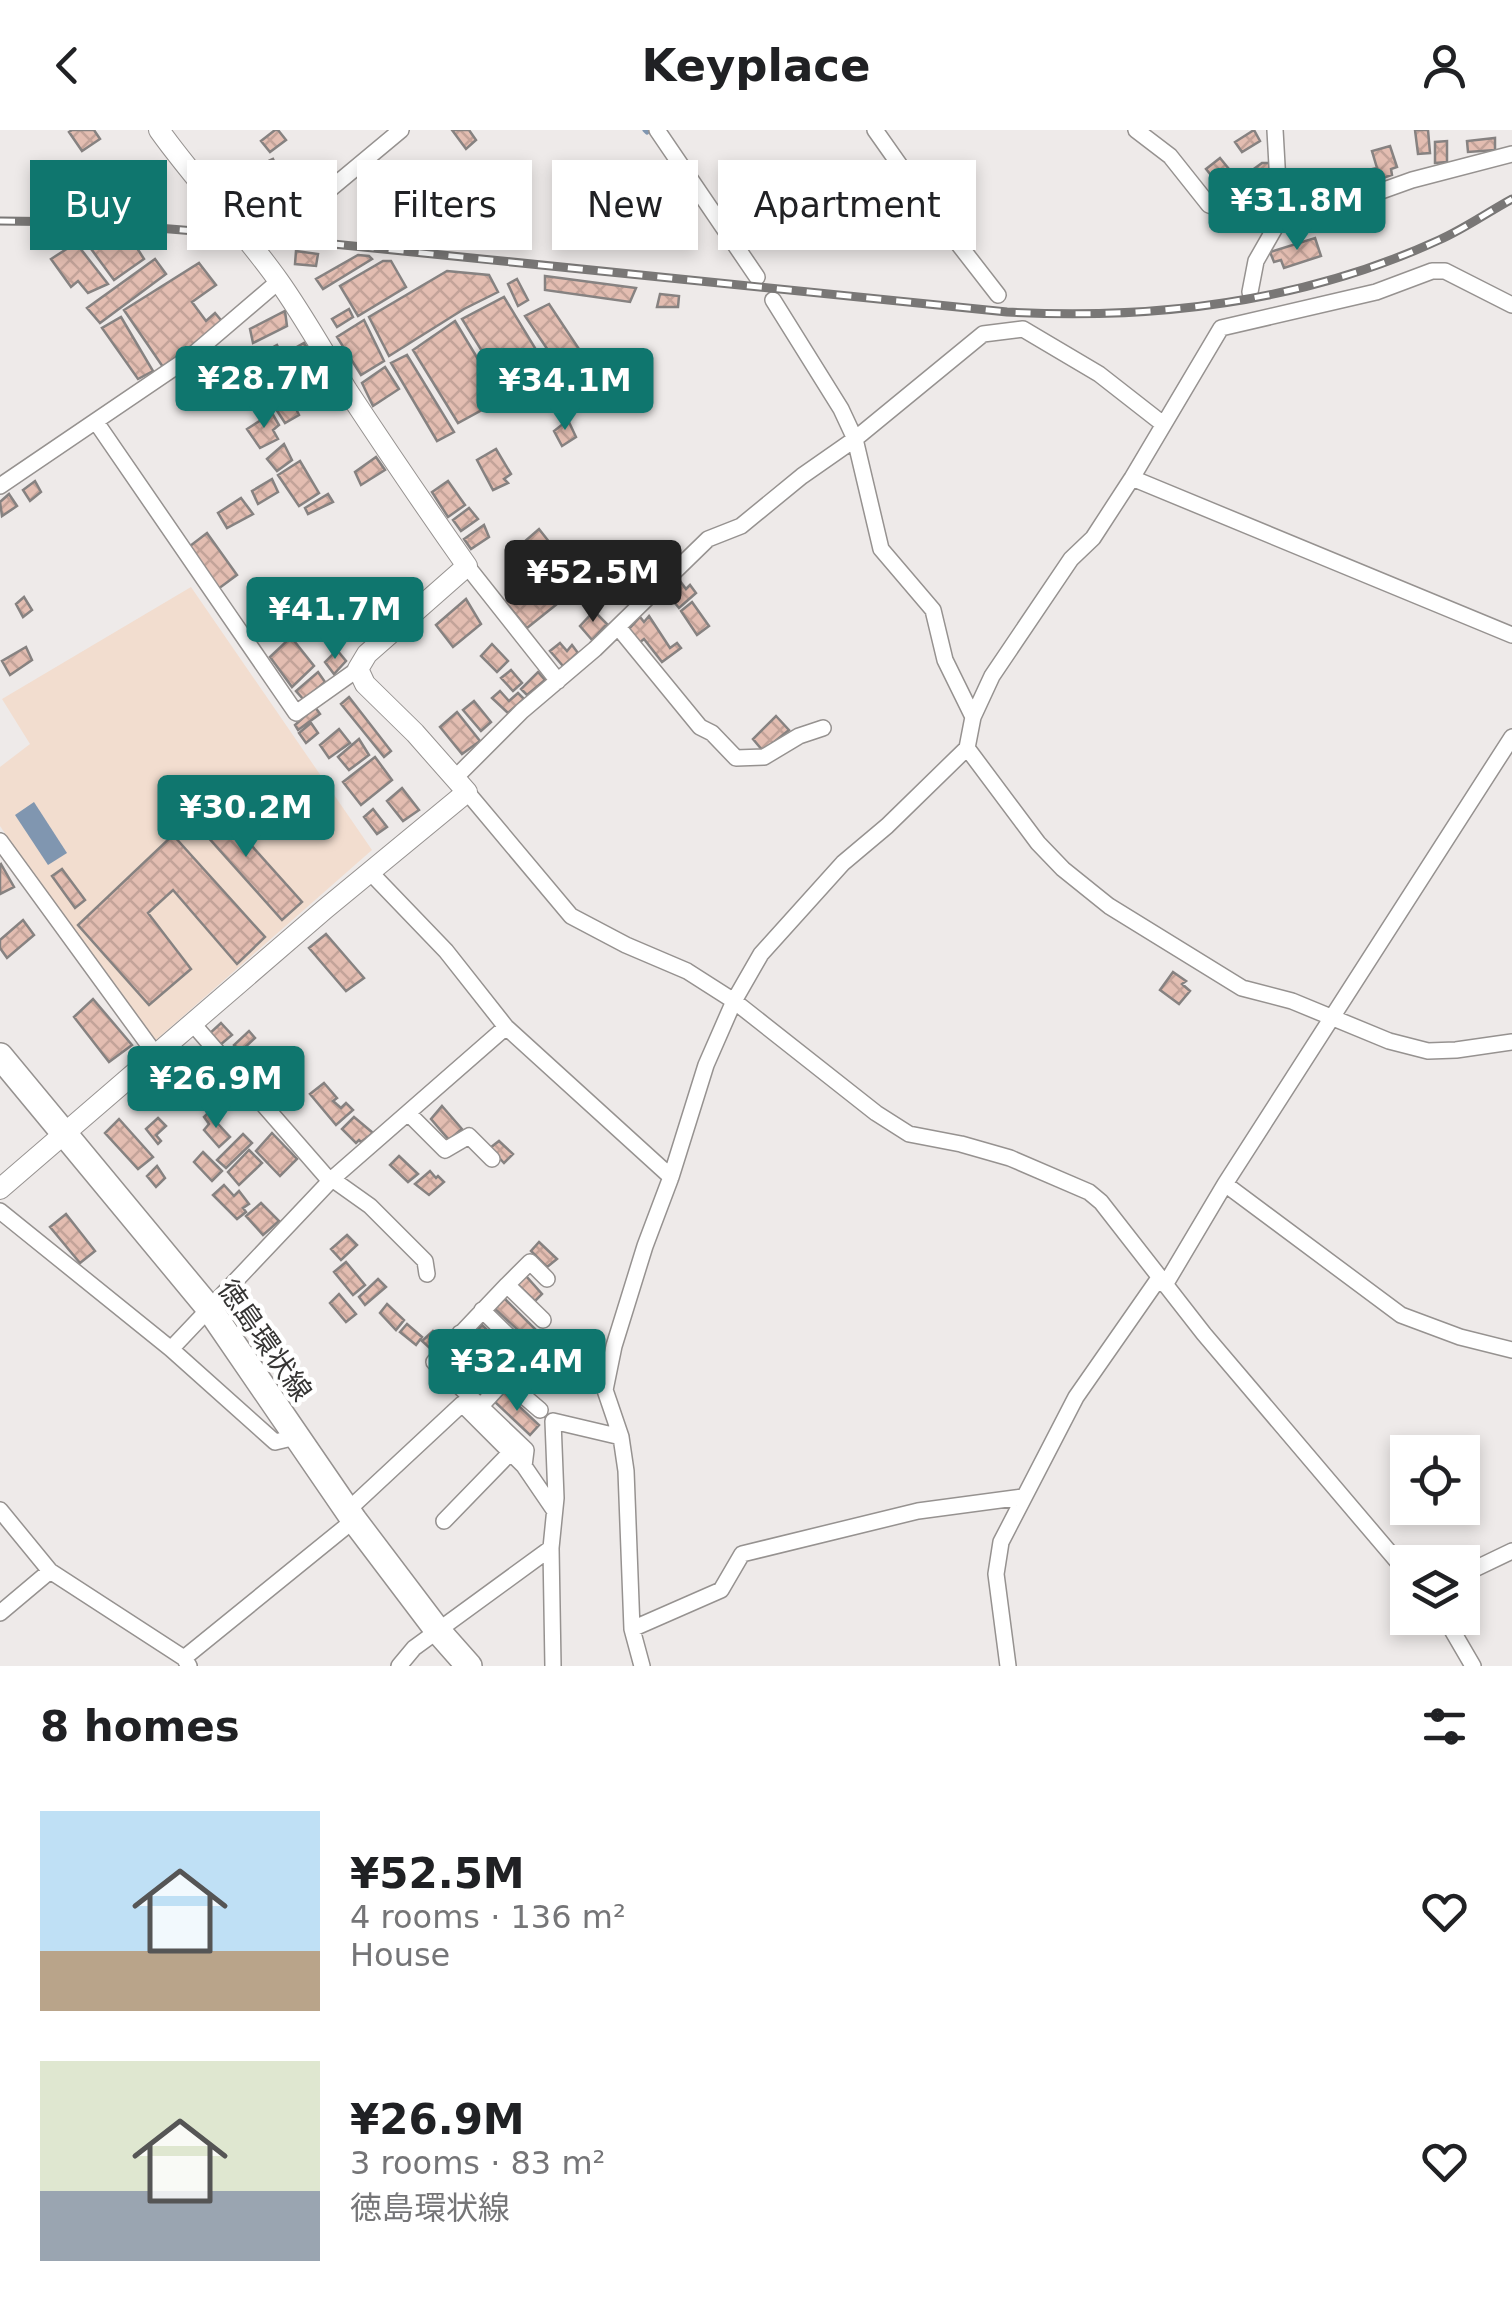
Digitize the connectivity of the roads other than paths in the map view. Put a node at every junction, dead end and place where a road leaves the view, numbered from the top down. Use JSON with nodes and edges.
{"nodes":[{"id":1,"x":159,"y":130,"type":"edge"},
{"id":2,"x":400,"y":130,"type":"edge"},
{"id":3,"x":657,"y":130,"type":"edge"},
{"id":4,"x":875,"y":130,"type":"edge"},
{"id":5,"x":1136,"y":130,"type":"edge"},
{"id":6,"x":1275,"y":130,"type":"edge"},
{"id":7,"x":1512,"y":154,"type":"edge"},
{"id":8,"x":187,"y":168,"type":"edge"},
{"id":9,"x":337,"y":183,"type":"edge"},
{"id":10,"x":1278,"y":222,"type":"junction"},
{"id":11,"x":255,"y":250,"type":"edge"},
{"id":12,"x":757,"y":277,"type":"dead end"},
{"id":13,"x":279,"y":281,"type":"junction"},
{"id":14,"x":998,"y":295,"type":"dead end"},
{"id":15,"x":772,"y":300,"type":"dead end"},
{"id":16,"x":1253,"y":305,"type":"junction"},
{"id":17,"x":1512,"y":305,"type":"edge"},
{"id":18,"x":96,"y":422,"type":"junction"},
{"id":19,"x":1163,"y":424,"type":"junction"},
{"id":20,"x":856,"y":439,"type":"junction"},
{"id":21,"x":1132,"y":478,"type":"junction"},
{"id":22,"x":0,"y":486,"type":"edge"},
{"id":23,"x":468,"y":566,"type":"junction"},
{"id":24,"x":618,"y":627,"type":"junction"},
{"id":25,"x":1512,"y":635,"type":"edge"},
{"id":26,"x":358,"y":669,"type":"junction"},
{"id":27,"x":558,"y":680,"type":"junction"},
{"id":28,"x":974,"y":716,"type":"junction"},
{"id":29,"x":823,"y":728,"type":"dead end"},
{"id":30,"x":1512,"y":737,"type":"edge"},
{"id":31,"x":967,"y":748,"type":"junction"},
{"id":32,"x":461,"y":785,"type":"junction"},
{"id":33,"x":0,"y":841,"type":"edge"},
{"id":34,"x":370,"y":872,"type":"junction"},
{"id":35,"x":734,"y":1001,"type":"junction"},
{"id":36,"x":1332,"y":1018,"type":"junction"},
{"id":37,"x":192,"y":1024,"type":"junction"},
{"id":38,"x":506,"y":1027,"type":"junction"},
{"id":39,"x":1512,"y":1042,"type":"edge"},
{"id":40,"x":156,"y":1055,"type":"junction"},
{"id":41,"x":0,"y":1056,"type":"edge"},
{"id":42,"x":408,"y":1113,"type":"junction"},
{"id":43,"x":65,"y":1134,"type":"junction"},
{"id":44,"x":492,"y":1158,"type":"dead end"},
{"id":45,"x":671,"y":1176,"type":"junction"},
{"id":46,"x":331,"y":1180,"type":"junction"},
{"id":47,"x":1225,"y":1184,"type":"junction"},
{"id":48,"x":0,"y":1189,"type":"edge"},
{"id":49,"x":0,"y":1211,"type":"edge"},
{"id":50,"x":428,"y":1274,"type":"dead end"},
{"id":51,"x":548,"y":1279,"type":"dead end"},
{"id":52,"x":1162,"y":1282,"type":"junction"},
{"id":53,"x":506,"y":1285,"type":"junction"},
{"id":54,"x":208,"y":1307,"type":"junction"},
{"id":55,"x":482,"y":1310,"type":"junction"},
{"id":56,"x":543,"y":1320,"type":"dead end"},
{"id":57,"x":460,"y":1334,"type":"junction"},
{"id":58,"x":171,"y":1348,"type":"junction"},
{"id":59,"x":1512,"y":1350,"type":"edge"},
{"id":60,"x":528,"y":1355,"type":"junction"},
{"id":61,"x":546,"y":1360,"type":"dead end"},
{"id":62,"x":506,"y":1380,"type":"junction"},
{"id":63,"x":481,"y":1406,"type":"junction"},
{"id":64,"x":540,"y":1410,"type":"dead end"},
{"id":65,"x":296,"y":1436,"type":"junction"},
{"id":66,"x":621,"y":1437,"type":"junction"},
{"id":67,"x":510,"y":1453,"type":"junction"},
{"id":68,"x":524,"y":1466,"type":"junction"},
{"id":69,"x":1024,"y":1497,"type":"junction"},
{"id":70,"x":0,"y":1510,"type":"edge"},
{"id":71,"x":554,"y":1510,"type":"junction"},
{"id":72,"x":351,"y":1515,"type":"junction"},
{"id":73,"x":444,"y":1521,"type":"dead end"},
{"id":74,"x":550,"y":1548,"type":"junction"},
{"id":75,"x":1512,"y":1551,"type":"edge"},
{"id":76,"x":1390,"y":1553,"type":"edge"},
{"id":77,"x":1480,"y":1566,"type":"edge"},
{"id":78,"x":50,"y":1571,"type":"junction"},
{"id":79,"x":0,"y":1613,"type":"edge"},
{"id":80,"x":632,"y":1629,"type":"junction"},
{"id":81,"x":438,"y":1631,"type":"junction"},
{"id":82,"x":1455,"y":1635,"type":"edge"},
{"id":83,"x":186,"y":1662,"type":"edge"},
{"id":84,"x":399,"y":1666,"type":"edge"},
{"id":85,"x":469,"y":1666,"type":"edge"},
{"id":86,"x":553,"y":1666,"type":"edge"},
{"id":87,"x":642,"y":1666,"type":"edge"},
{"id":88,"x":1008,"y":1666,"type":"edge"},
{"id":89,"x":1473,"y":1666,"type":"edge"}],
"edges":[{"from":1,"to":8,"type":"street"},
{"from":2,"to":9,"type":"street"},
{"from":3,"to":12,"type":"street"},
{"from":4,"to":14,"type":"street"},
{"from":5,"to":10,"type":"street"},
{"from":6,"to":10,"type":"street"},
{"from":7,"to":10,"type":"street"},
{"from":10,"to":16,"type":"street"},
{"from":11,"to":13,"type":"street"},
{"from":13,"to":18,"type":"street"},
{"from":13,"to":23,"type":"street"},
{"from":15,"to":20,"type":"street"},
{"from":16,"to":17,"type":"street"},
{"from":16,"to":19,"type":"street"},
{"from":18,"to":22,"type":"street"},
{"from":18,"to":26,"type":"street"},
{"from":19,"to":20,"type":"street"},
{"from":19,"to":21,"type":"street"},
{"from":20,"to":24,"type":"street"},
{"from":20,"to":28,"type":"street"},
{"from":21,"to":25,"type":"street"},
{"from":21,"to":28,"type":"street"},
{"from":23,"to":26,"type":"street"},
{"from":23,"to":27,"type":"street"},
{"from":24,"to":27,"type":"street"},
{"from":24,"to":29,"type":"street"},
{"from":26,"to":32,"type":"street"},
{"from":27,"to":32,"type":"street"},
{"from":28,"to":31,"type":"street"},
{"from":30,"to":36,"type":"street"},
{"from":31,"to":35,"type":"street"},
{"from":31,"to":36,"type":"street"},
{"from":32,"to":34,"type":"street"},
{"from":32,"to":35,"type":"street"},
{"from":33,"to":40,"type":"street"},
{"from":34,"to":37,"type":"street"},
{"from":34,"to":38,"type":"street"},
{"from":35,"to":45,"type":"street"},
{"from":35,"to":52,"type":"street"},
{"from":36,"to":39,"type":"street"},
{"from":36,"to":47,"type":"street"},
{"from":37,"to":40,"type":"street"},
{"from":37,"to":46,"type":"street"},
{"from":38,"to":42,"type":"street"},
{"from":38,"to":45,"type":"street"},
{"from":40,"to":43,"type":"street"},
{"from":41,"to":43,"type":"main road","name":"徳島環状線"},
{"from":42,"to":44,"type":"street"},
{"from":42,"to":46,"type":"street"},
{"from":43,"to":48,"type":"street"},
{"from":43,"to":54,"type":"main road","name":"徳島環状線"},
{"from":45,"to":66,"type":"street"},
{"from":46,"to":50,"type":"street"},
{"from":46,"to":54,"type":"street"},
{"from":47,"to":52,"type":"street"},
{"from":47,"to":59,"type":"street"},
{"from":49,"to":58,"type":"street"},
{"from":51,"to":53,"type":"street"},
{"from":52,"to":69,"type":"street"},
{"from":52,"to":76,"type":"street"},
{"from":53,"to":55,"type":"street"},
{"from":53,"to":56,"type":"street"},
{"from":54,"to":58,"type":"street"},
{"from":54,"to":65,"type":"main road","name":"徳島環状線"},
{"from":55,"to":57,"type":"street"},
{"from":55,"to":60,"type":"street"},
{"from":57,"to":62,"type":"street"},
{"from":57,"to":63,"type":"street"},
{"from":58,"to":65,"type":"street"},
{"from":60,"to":61,"type":"street"},
{"from":60,"to":62,"type":"street"},
{"from":62,"to":63,"type":"street"},
{"from":62,"to":64,"type":"street"},
{"from":63,"to":68,"type":"street"},
{"from":65,"to":72,"type":"main road","name":"徳島環状線"},
{"from":66,"to":71,"type":"street"},
{"from":66,"to":80,"type":"street"},
{"from":67,"to":68,"type":"street"},
{"from":67,"to":72,"type":"street"},
{"from":67,"to":73,"type":"street"},
{"from":68,"to":71,"type":"street"},
{"from":69,"to":80,"type":"street"},
{"from":69,"to":88,"type":"street"},
{"from":70,"to":78,"type":"street"},
{"from":71,"to":74,"type":"street"},
{"from":72,"to":81,"type":"main road","name":"徳島環状線"},
{"from":72,"to":83,"type":"street"},
{"from":74,"to":81,"type":"street"},
{"from":74,"to":86,"type":"street"},
{"from":75,"to":77,"type":"street"},
{"from":78,"to":79,"type":"street"},
{"from":78,"to":83,"type":"street"},
{"from":80,"to":87,"type":"street"},
{"from":81,"to":84,"type":"street"},
{"from":81,"to":85,"type":"main road","name":"徳島環状線"},
{"from":82,"to":89,"type":"street"}]}
